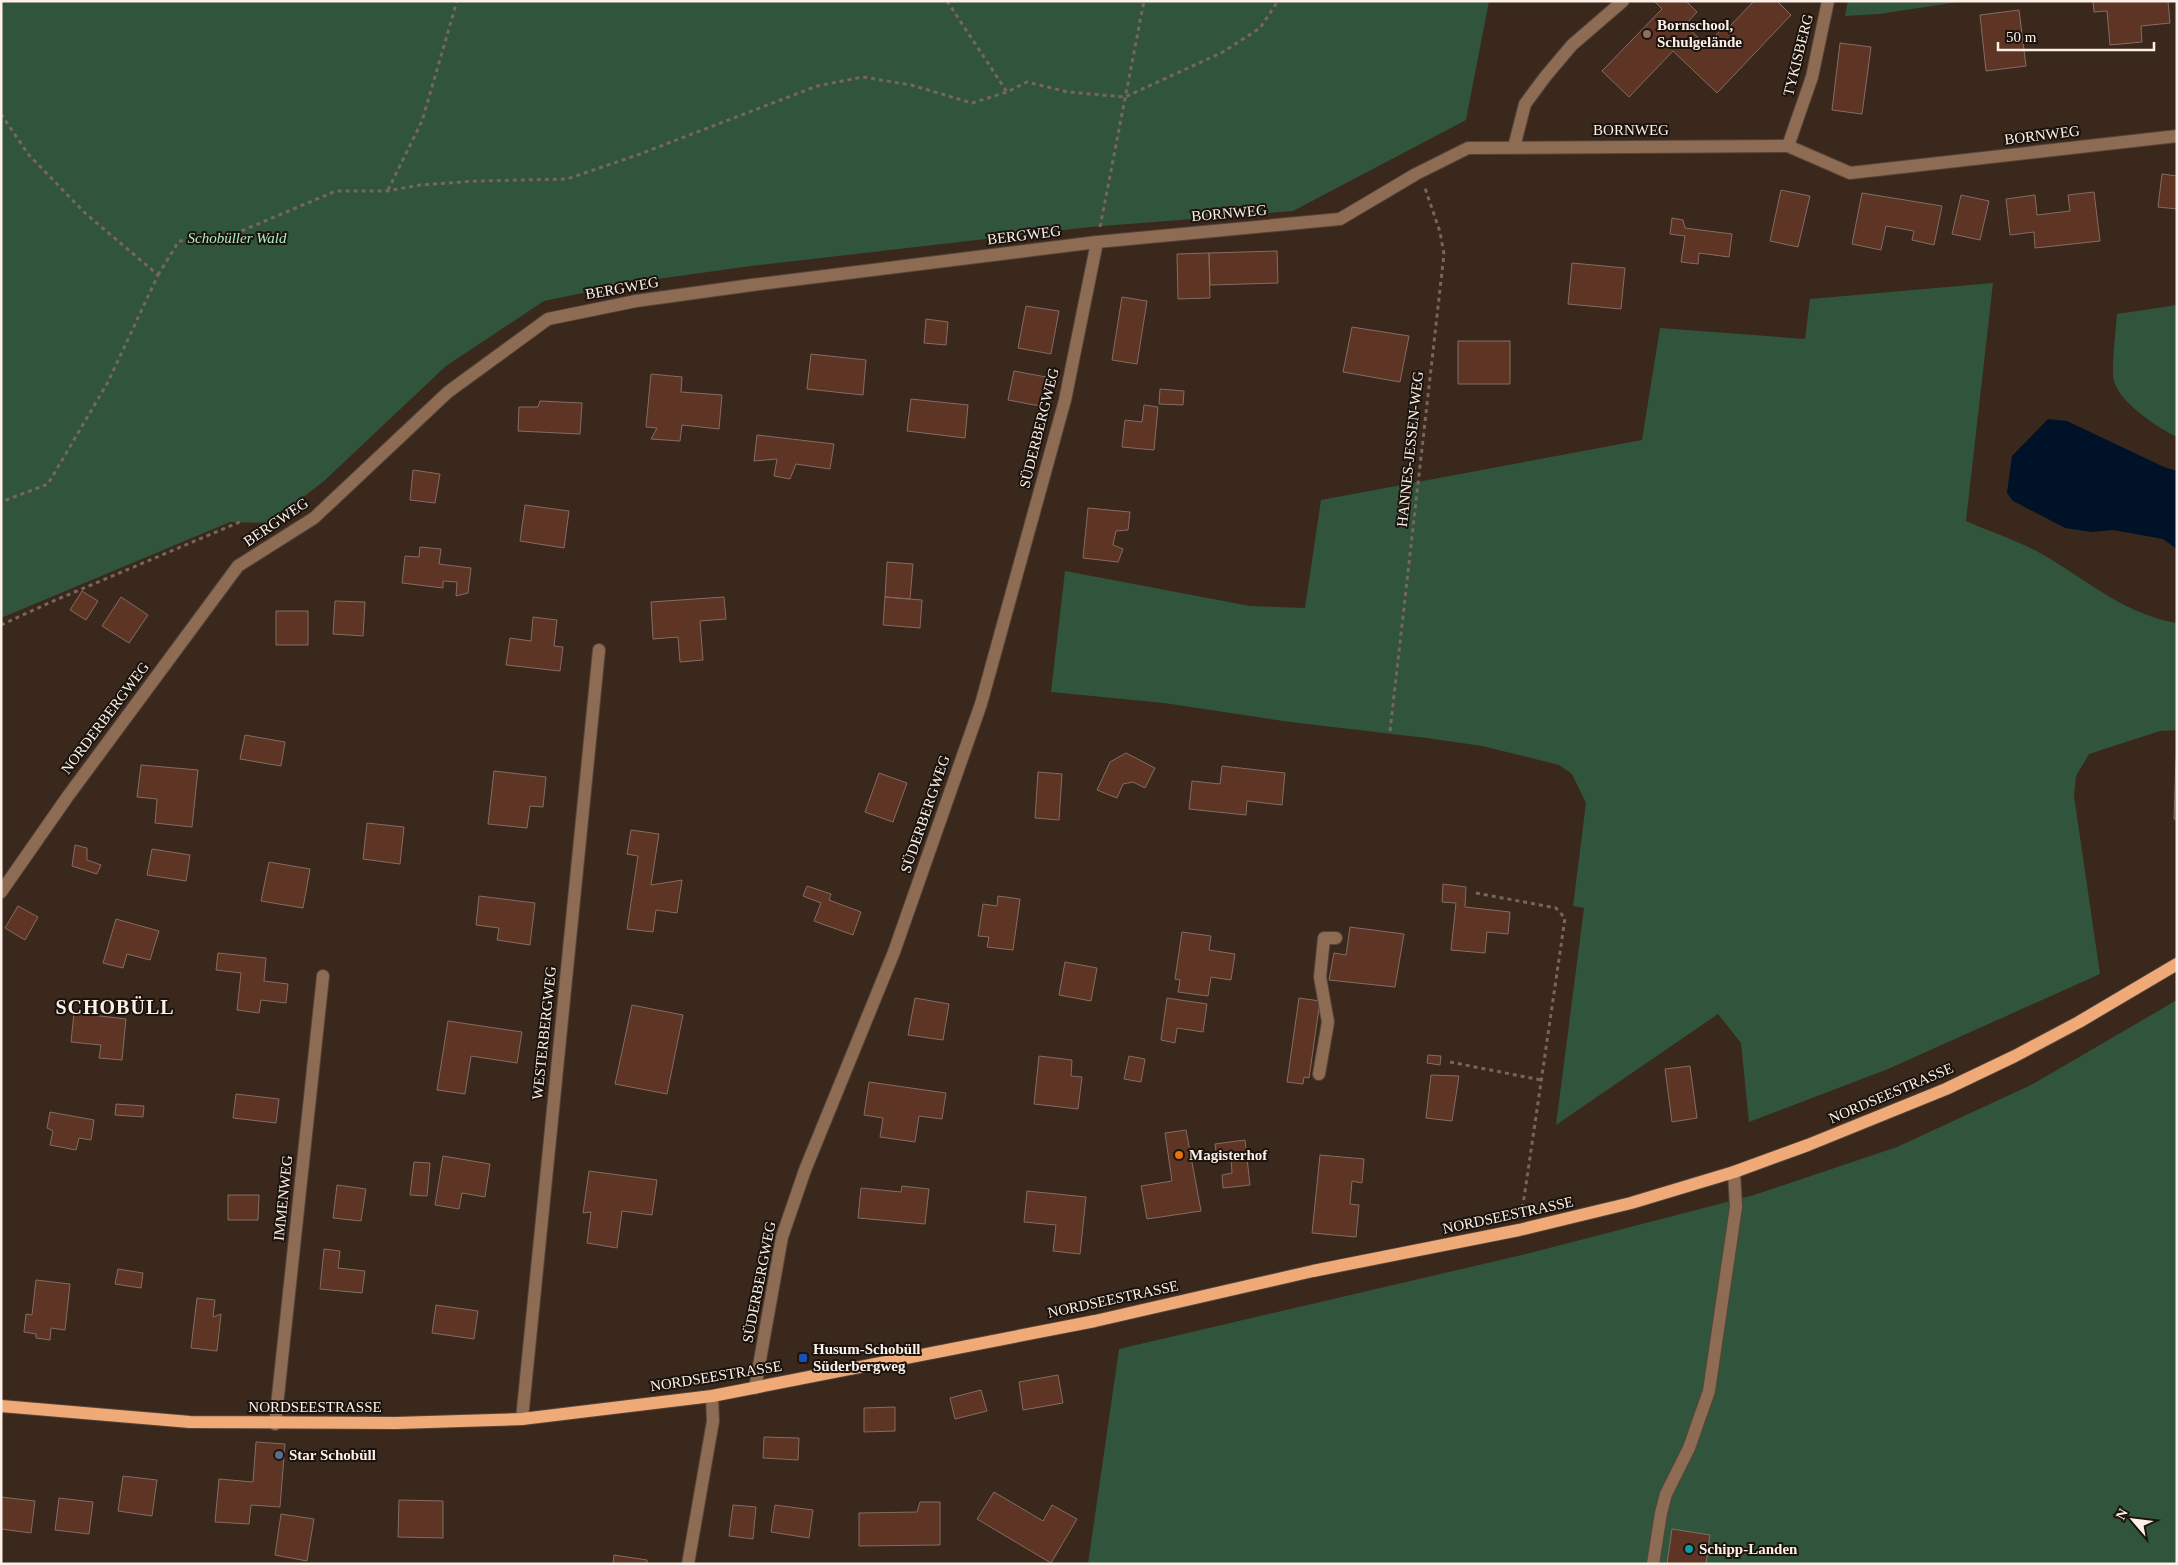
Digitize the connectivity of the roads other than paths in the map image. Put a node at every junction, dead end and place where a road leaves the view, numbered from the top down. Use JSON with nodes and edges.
{"nodes":[{"id":1,"x":1623,"y":1,"type":"edge"},
{"id":2,"x":1828,"y":1,"type":"edge"},
{"id":3,"x":2177,"y":136,"type":"edge"},
{"id":4,"x":1788,"y":146,"type":"junction"},
{"id":5,"x":1514,"y":147,"type":"junction"},
{"id":6,"x":1097,"y":242,"type":"junction"},
{"id":7,"x":238,"y":566,"type":"joint"},
{"id":8,"x":599,"y":650,"type":"dead end"},
{"id":9,"x":1,"y":892,"type":"edge"},
{"id":10,"x":1336,"y":938,"type":"dead end"},
{"id":11,"x":2177,"y":964,"type":"edge"},
{"id":12,"x":323,"y":976,"type":"dead end"},
{"id":13,"x":1319,"y":1074,"type":"dead end"},
{"id":14,"x":1734,"y":1172,"type":"junction"},
{"id":15,"x":756,"y":1388,"type":"junction"},
{"id":16,"x":712,"y":1396,"type":"junction"},
{"id":17,"x":1,"y":1406,"type":"edge"},
{"id":18,"x":522,"y":1419,"type":"junction"},
{"id":19,"x":275,"y":1424,"type":"junction"},
{"id":20,"x":688,"y":1564,"type":"edge"},
{"id":21,"x":1653,"y":1564,"type":"edge"}],
"edges":[{"from":1,"to":5,"type":"street"},
{"from":2,"to":4,"type":"street","name":"TYKISBERG"},
{"from":3,"to":4,"type":"street","name":"BORNWEG"},
{"from":4,"to":5,"type":"street","name":"BORNWEG"},
{"from":5,"to":6,"type":"street","name":"BORNWEG"},
{"from":6,"to":7,"type":"street","name":"BERGWEG"},
{"from":6,"to":15,"type":"street","name":"SÜDERBERGWEG"},
{"from":7,"to":9,"type":"street","name":"NORDERBERGWEG"},
{"from":8,"to":18,"type":"street","name":"WESTERBERGWEG"},
{"from":10,"to":13,"type":"street"},
{"from":11,"to":14,"type":"main road","name":"NORDSEESTRASSE"},
{"from":12,"to":19,"type":"street","name":"IMMENWEG"},
{"from":14,"to":15,"type":"main road","name":"NORDSEESTRASSE"},
{"from":14,"to":21,"type":"street"},
{"from":15,"to":16,"type":"main road","name":"NORDSEESTRASSE"},
{"from":16,"to":18,"type":"main road","name":"NORDSEESTRASSE"},
{"from":16,"to":20,"type":"street"},
{"from":17,"to":19,"type":"main road","name":"NORDSEESTRASSE"},
{"from":18,"to":19,"type":"main road","name":"NORDSEESTRASSE"}]}
